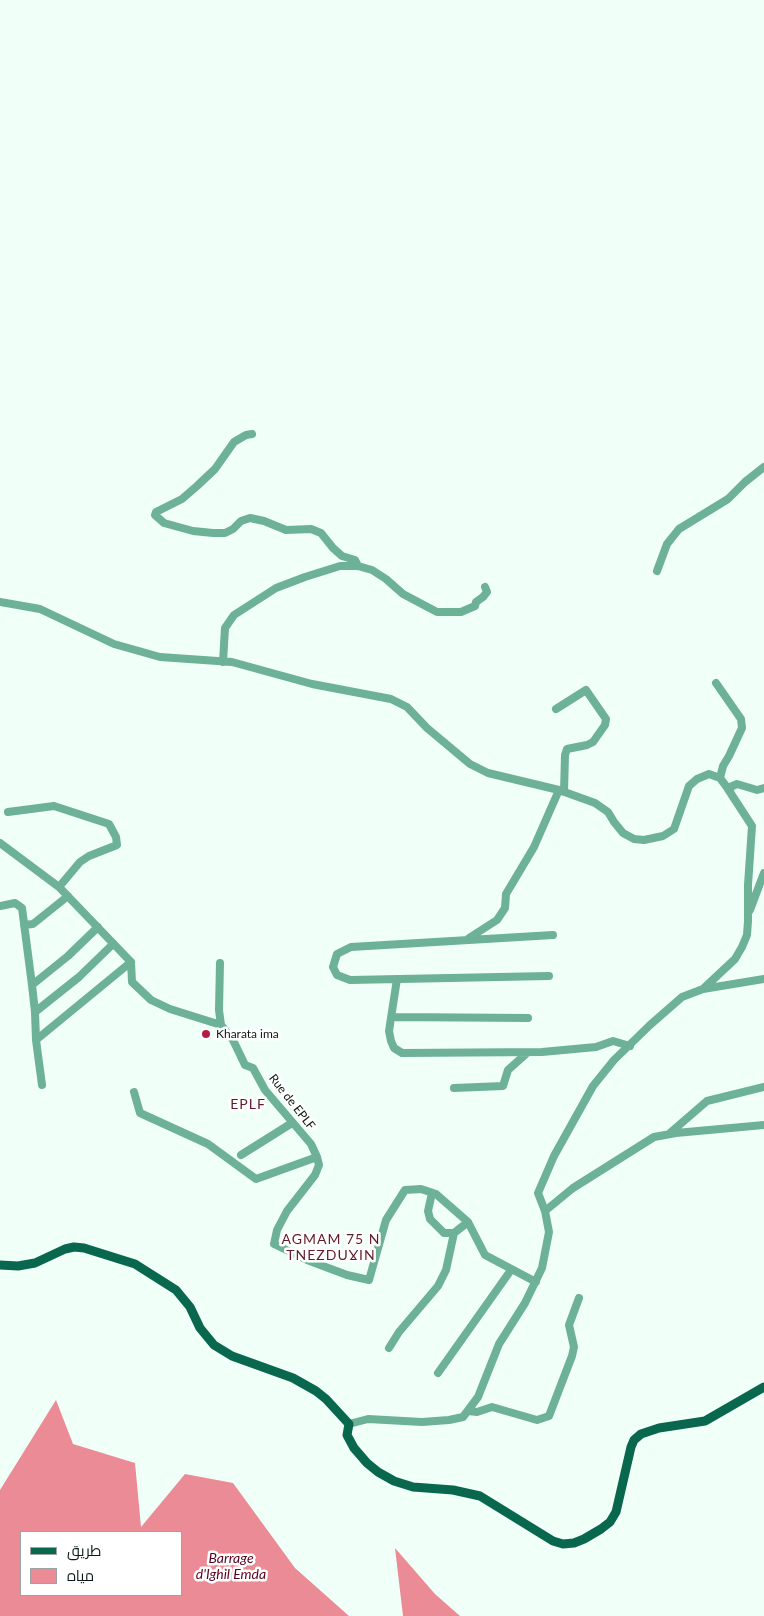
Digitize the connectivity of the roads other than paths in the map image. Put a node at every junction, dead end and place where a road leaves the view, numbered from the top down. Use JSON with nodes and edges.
{"nodes":[{"id":1,"x":252,"y":434,"type":"dead end"},
{"id":2,"x":764,"y":467,"type":"edge"},
{"id":3,"x":358,"y":566,"type":"junction"},
{"id":4,"x":657,"y":571,"type":"dead end"},
{"id":5,"x":485,"y":587,"type":"dead end"},
{"id":6,"x":0,"y":602,"type":"edge"},
{"id":7,"x":223,"y":662,"type":"junction"},
{"id":8,"x":716,"y":684,"type":"dead end"},
{"id":9,"x":556,"y":709,"type":"dead end"},
{"id":10,"x":720,"y":778,"type":"junction"},
{"id":11,"x":764,"y":788,"type":"edge"},
{"id":12,"x":561,"y":791,"type":"junction"},
{"id":13,"x":731,"y":792,"type":"junction"},
{"id":14,"x":8,"y":812,"type":"dead end"},
{"id":15,"x":0,"y":843,"type":"edge"},
{"id":16,"x":764,"y":873,"type":"edge"},
{"id":17,"x":59,"y":887,"type":"junction"},
{"id":18,"x":68,"y":896,"type":"junction"},
{"id":19,"x":0,"y":906,"type":"edge"},
{"id":20,"x":749,"y":914,"type":"junction"},
{"id":21,"x":24,"y":925,"type":"junction"},
{"id":22,"x":98,"y":928,"type":"junction"},
{"id":23,"x":553,"y":935,"type":"dead end"},
{"id":24,"x":468,"y":939,"type":"junction"},
{"id":25,"x":113,"y":944,"type":"junction"},
{"id":26,"x":131,"y":962,"type":"junction"},
{"id":27,"x":220,"y":963,"type":"dead end"},
{"id":28,"x":549,"y":976,"type":"dead end"},
{"id":29,"x":397,"y":979,"type":"junction"},
{"id":30,"x":764,"y":979,"type":"edge"},
{"id":31,"x":32,"y":985,"type":"junction"},
{"id":32,"x":704,"y":989,"type":"junction"},
{"id":33,"x":35,"y":1012,"type":"junction"},
{"id":34,"x":392,"y":1016,"type":"junction"},
{"id":35,"x":528,"y":1018,"type":"dead end"},
{"id":36,"x":222,"y":1025,"type":"junction"},
{"id":37,"x":36,"y":1040,"type":"junction"},
{"id":38,"x":630,"y":1046,"type":"junction"},
{"id":39,"x":527,"y":1053,"type":"junction"},
{"id":40,"x":42,"y":1085,"type":"dead end"},
{"id":41,"x":764,"y":1087,"type":"edge"},
{"id":42,"x":454,"y":1088,"type":"dead end"},
{"id":43,"x":134,"y":1092,"type":"dead end"},
{"id":44,"x":292,"y":1123,"type":"junction"},
{"id":45,"x":764,"y":1125,"type":"edge"},
{"id":46,"x":668,"y":1134,"type":"junction"},
{"id":47,"x":241,"y":1155,"type":"dead end"},
{"id":48,"x":317,"y":1157,"type":"junction"},
{"id":49,"x":432,"y":1193,"type":"junction"},
{"id":50,"x":545,"y":1210,"type":"junction"},
{"id":51,"x":468,"y":1222,"type":"junction"},
{"id":52,"x":454,"y":1233,"type":"junction"},
{"id":53,"x":0,"y":1265,"type":"edge"},
{"id":54,"x":512,"y":1270,"type":"junction"},
{"id":55,"x":536,"y":1282,"type":"junction"},
{"id":56,"x":579,"y":1298,"type":"dead end"},
{"id":57,"x":389,"y":1348,"type":"dead end"},
{"id":58,"x":438,"y":1373,"type":"dead end"},
{"id":59,"x":764,"y":1388,"type":"edge"},
{"id":60,"x":468,"y":1411,"type":"junction"},
{"id":61,"x":349,"y":1424,"type":"junction"}],
"edges":[{"from":1,"to":3,"type":"street"},
{"from":2,"to":4,"type":"street"},
{"from":3,"to":5,"type":"street"},
{"from":3,"to":7,"type":"street"},
{"from":6,"to":7,"type":"street"},
{"from":7,"to":12,"type":"street"},
{"from":8,"to":10,"type":"street"},
{"from":9,"to":12,"type":"street"},
{"from":10,"to":12,"type":"street"},
{"from":10,"to":13,"type":"street"},
{"from":11,"to":13,"type":"street"},
{"from":12,"to":24,"type":"street"},
{"from":13,"to":20,"type":"street"},
{"from":14,"to":17,"type":"street"},
{"from":15,"to":17,"type":"street"},
{"from":16,"to":20,"type":"street"},
{"from":17,"to":18,"type":"street"},
{"from":18,"to":21,"type":"street"},
{"from":18,"to":22,"type":"street"},
{"from":19,"to":21,"type":"street"},
{"from":20,"to":32,"type":"street"},
{"from":21,"to":31,"type":"street"},
{"from":22,"to":25,"type":"street"},
{"from":22,"to":31,"type":"street"},
{"from":23,"to":24,"type":"street"},
{"from":24,"to":29,"type":"street"},
{"from":25,"to":26,"type":"street"},
{"from":25,"to":33,"type":"street"},
{"from":26,"to":36,"type":"street"},
{"from":26,"to":37,"type":"street"},
{"from":27,"to":36,"type":"street"},
{"from":28,"to":29,"type":"street"},
{"from":29,"to":34,"type":"street"},
{"from":30,"to":32,"type":"street"},
{"from":31,"to":33,"type":"street"},
{"from":32,"to":38,"type":"street"},
{"from":33,"to":37,"type":"street"},
{"from":34,"to":35,"type":"street"},
{"from":34,"to":39,"type":"street"},
{"from":36,"to":44,"type":"street","name":"Rue de EPLF"},
{"from":37,"to":40,"type":"street"},
{"from":38,"to":39,"type":"street"},
{"from":38,"to":50,"type":"street"},
{"from":39,"to":42,"type":"street"},
{"from":41,"to":46,"type":"street"},
{"from":43,"to":48,"type":"street"},
{"from":44,"to":47,"type":"street"},
{"from":44,"to":48,"type":"street","name":"Rue de EPLF"},
{"from":45,"to":46,"type":"street"},
{"from":46,"to":50,"type":"street"},
{"from":48,"to":49,"type":"street"},
{"from":49,"to":51,"type":"street"},
{"from":49,"to":52,"type":"street"},
{"from":50,"to":55,"type":"street"},
{"from":51,"to":52,"type":"street"},
{"from":51,"to":54,"type":"street"},
{"from":52,"to":57,"type":"street"},
{"from":53,"to":61,"type":"main road"},
{"from":54,"to":55,"type":"street"},
{"from":54,"to":58,"type":"street"},
{"from":55,"to":60,"type":"street"},
{"from":56,"to":60,"type":"street"},
{"from":59,"to":61,"type":"main road"},
{"from":60,"to":61,"type":"street"}]}
